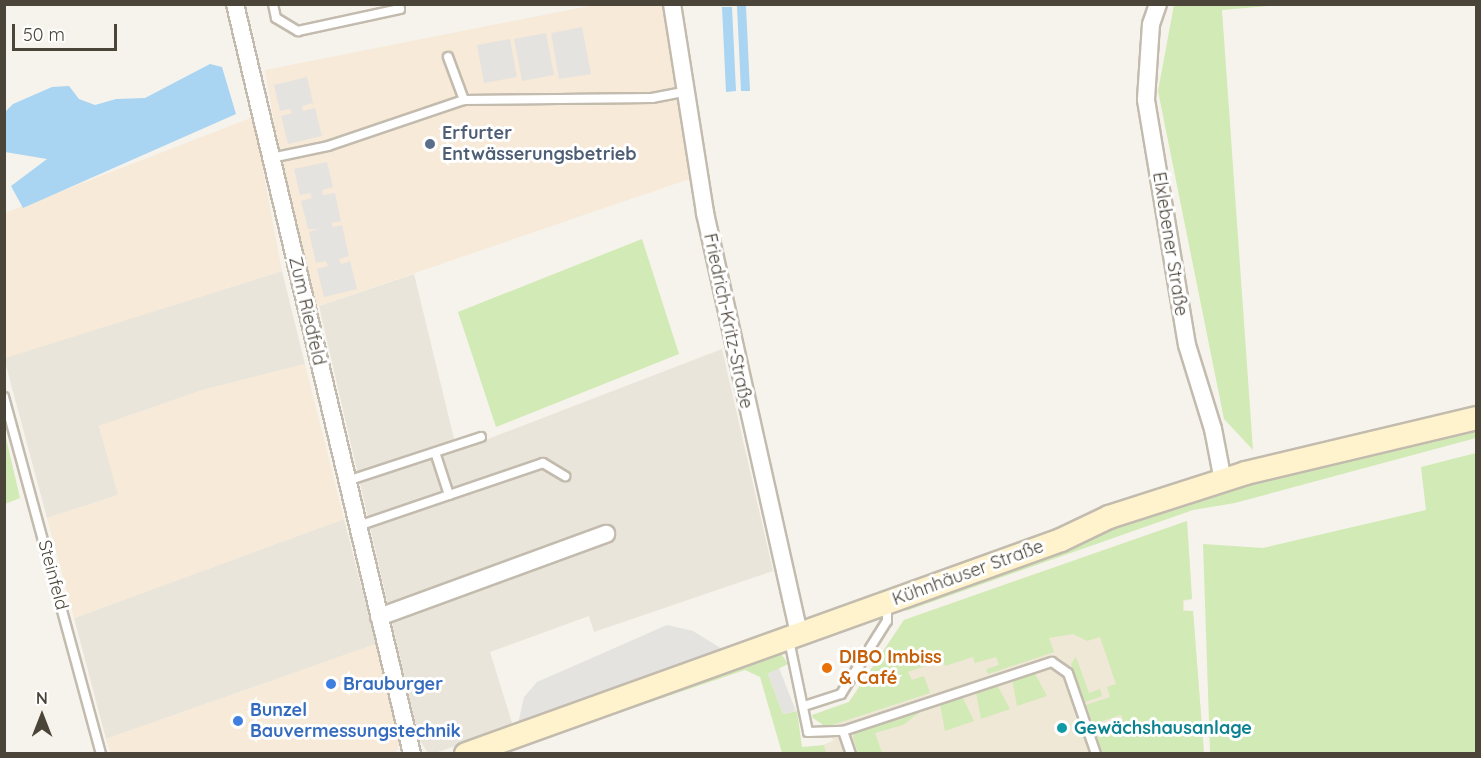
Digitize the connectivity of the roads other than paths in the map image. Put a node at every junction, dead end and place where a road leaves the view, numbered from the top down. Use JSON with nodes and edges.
{"nodes":[{"id":1,"x":235,"y":4,"type":"edge"},
{"id":2,"x":273,"y":4,"type":"edge"},
{"id":3,"x":399,"y":4,"type":"edge"},
{"id":4,"x":672,"y":4,"type":"edge"},
{"id":5,"x":1158,"y":4,"type":"edge"},
{"id":6,"x":448,"y":57,"type":"dead end"},
{"id":7,"x":684,"y":92,"type":"junction"},
{"id":8,"x":464,"y":100,"type":"junction"},
{"id":9,"x":271,"y":158,"type":"junction"},
{"id":10,"x":4,"y":396,"type":"edge"},
{"id":11,"x":1476,"y":418,"type":"edge"},
{"id":12,"x":482,"y":437,"type":"dead end"},
{"id":13,"x":435,"y":452,"type":"junction"},
{"id":14,"x":565,"y":476,"type":"dead end"},
{"id":15,"x":1223,"y":481,"type":"junction"},
{"id":16,"x":347,"y":482,"type":"junction"},
{"id":17,"x":449,"y":495,"type":"junction"},
{"id":18,"x":358,"y":526,"type":"junction"},
{"id":19,"x":606,"y":534,"type":"dead end"},
{"id":20,"x":886,"y":603,"type":"junction"},
{"id":21,"x":380,"y":617,"type":"junction"},
{"id":22,"x":794,"y":636,"type":"junction"},
{"id":23,"x":804,"y":706,"type":"junction"},
{"id":24,"x":843,"y":730,"type":"junction"},
{"id":25,"x":102,"y":753,"type":"edge"},
{"id":26,"x":412,"y":753,"type":"edge"},
{"id":27,"x":466,"y":753,"type":"edge"},
{"id":28,"x":851,"y":753,"type":"edge"},
{"id":29,"x":1096,"y":753,"type":"edge"}],
"edges":[{"from":1,"to":9,"type":"street","name":"Zum Riedfeld"},
{"from":2,"to":3,"type":"lane"},
{"from":4,"to":7,"type":"street","name":"Friedrich-Kritz-Straße"},
{"from":5,"to":15,"type":"street","name":"Elxlebener Straße"},
{"from":6,"to":8,"type":"lane"},
{"from":7,"to":8,"type":"lane"},
{"from":7,"to":22,"type":"street","name":"Friedrich-Kritz-Straße"},
{"from":8,"to":9,"type":"lane"},
{"from":9,"to":16,"type":"street","name":"Zum Riedfeld"},
{"from":10,"to":25,"type":"lane","name":"Steinfeld"},
{"from":11,"to":15,"type":"street","name":"Kühnhäuser Straße"},
{"from":12,"to":13,"type":"lane"},
{"from":13,"to":16,"type":"lane"},
{"from":13,"to":17,"type":"lane"},
{"from":14,"to":17,"type":"lane"},
{"from":15,"to":20,"type":"street","name":"Kühnhäuser Straße"},
{"from":16,"to":18,"type":"street","name":"Zum Riedfeld"},
{"from":17,"to":18,"type":"lane"},
{"from":18,"to":21,"type":"street","name":"Zum Riedfeld"},
{"from":19,"to":21,"type":"street"},
{"from":20,"to":22,"type":"street","name":"Kühnhäuser Straße"},
{"from":20,"to":23,"type":"lane"},
{"from":21,"to":26,"type":"street","name":"Zum Riedfeld"},
{"from":22,"to":23,"type":"lane"},
{"from":22,"to":27,"type":"street","name":"Kühnhäuser Straße"},
{"from":23,"to":24,"type":"lane"},
{"from":24,"to":28,"type":"lane"},
{"from":24,"to":29,"type":"lane"}]}
